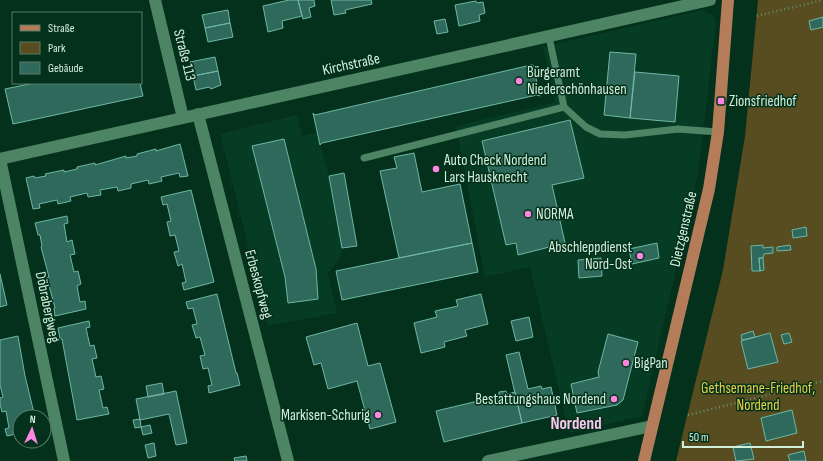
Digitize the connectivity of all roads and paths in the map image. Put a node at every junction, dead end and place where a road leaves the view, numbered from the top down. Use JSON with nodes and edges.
{"nodes":[{"id":1,"x":155,"y":0,"type":"edge"},
{"id":2,"x":710,"y":0,"type":"edge"},
{"id":3,"x":728,"y":0,"type":"edge"},
{"id":4,"x":823,"y":0,"type":"edge"},
{"id":5,"x":757,"y":16,"type":"dead end"},
{"id":6,"x":549,"y":37,"type":"junction"},
{"id":7,"x":564,"y":107,"type":"junction"},
{"id":8,"x":198,"y":114,"type":"junction"},
{"id":9,"x":183,"y":118,"type":"junction"},
{"id":10,"x":718,"y":132,"type":"junction"},
{"id":11,"x":364,"y":158,"type":"dead end"},
{"id":12,"x":0,"y":159,"type":"edge"},
{"id":13,"x":823,"y":381,"type":"edge"},
{"id":14,"x":688,"y":415,"type":"dead end"},
{"id":15,"x":652,"y":426,"type":"junction"},
{"id":16,"x":64,"y":461,"type":"edge"},
{"id":17,"x":288,"y":461,"type":"edge"},
{"id":18,"x":488,"y":461,"type":"edge"},
{"id":19,"x":644,"y":461,"type":"edge"}],
"edges":[{"from":1,"to":9,"type":"street","name":"Straße 113"},
{"from":2,"to":6,"type":"street","name":"Kirchstraße"},
{"from":3,"to":10,"type":"main road","name":"Dietzgenstraße"},
{"from":4,"to":5,"type":"path"},
{"from":6,"to":7,"type":"lane"},
{"from":6,"to":8,"type":"street","name":"Kirchstraße"},
{"from":7,"to":10,"type":"lane"},
{"from":7,"to":11,"type":"lane"},
{"from":8,"to":9,"type":"street","name":"Kirchstraße"},
{"from":8,"to":17,"type":"street","name":"Erbeskopfweg"},
{"from":9,"to":12,"type":"street","name":"Kirchstraße"},
{"from":10,"to":15,"type":"main road","name":"Dietzgenstraße"},
{"from":12,"to":16,"type":"street","name":"Döbrabergweg"},
{"from":13,"to":14,"type":"path"},
{"from":15,"to":18,"type":"street"},
{"from":15,"to":19,"type":"main road","name":"Dietzgenstraße"}]}
